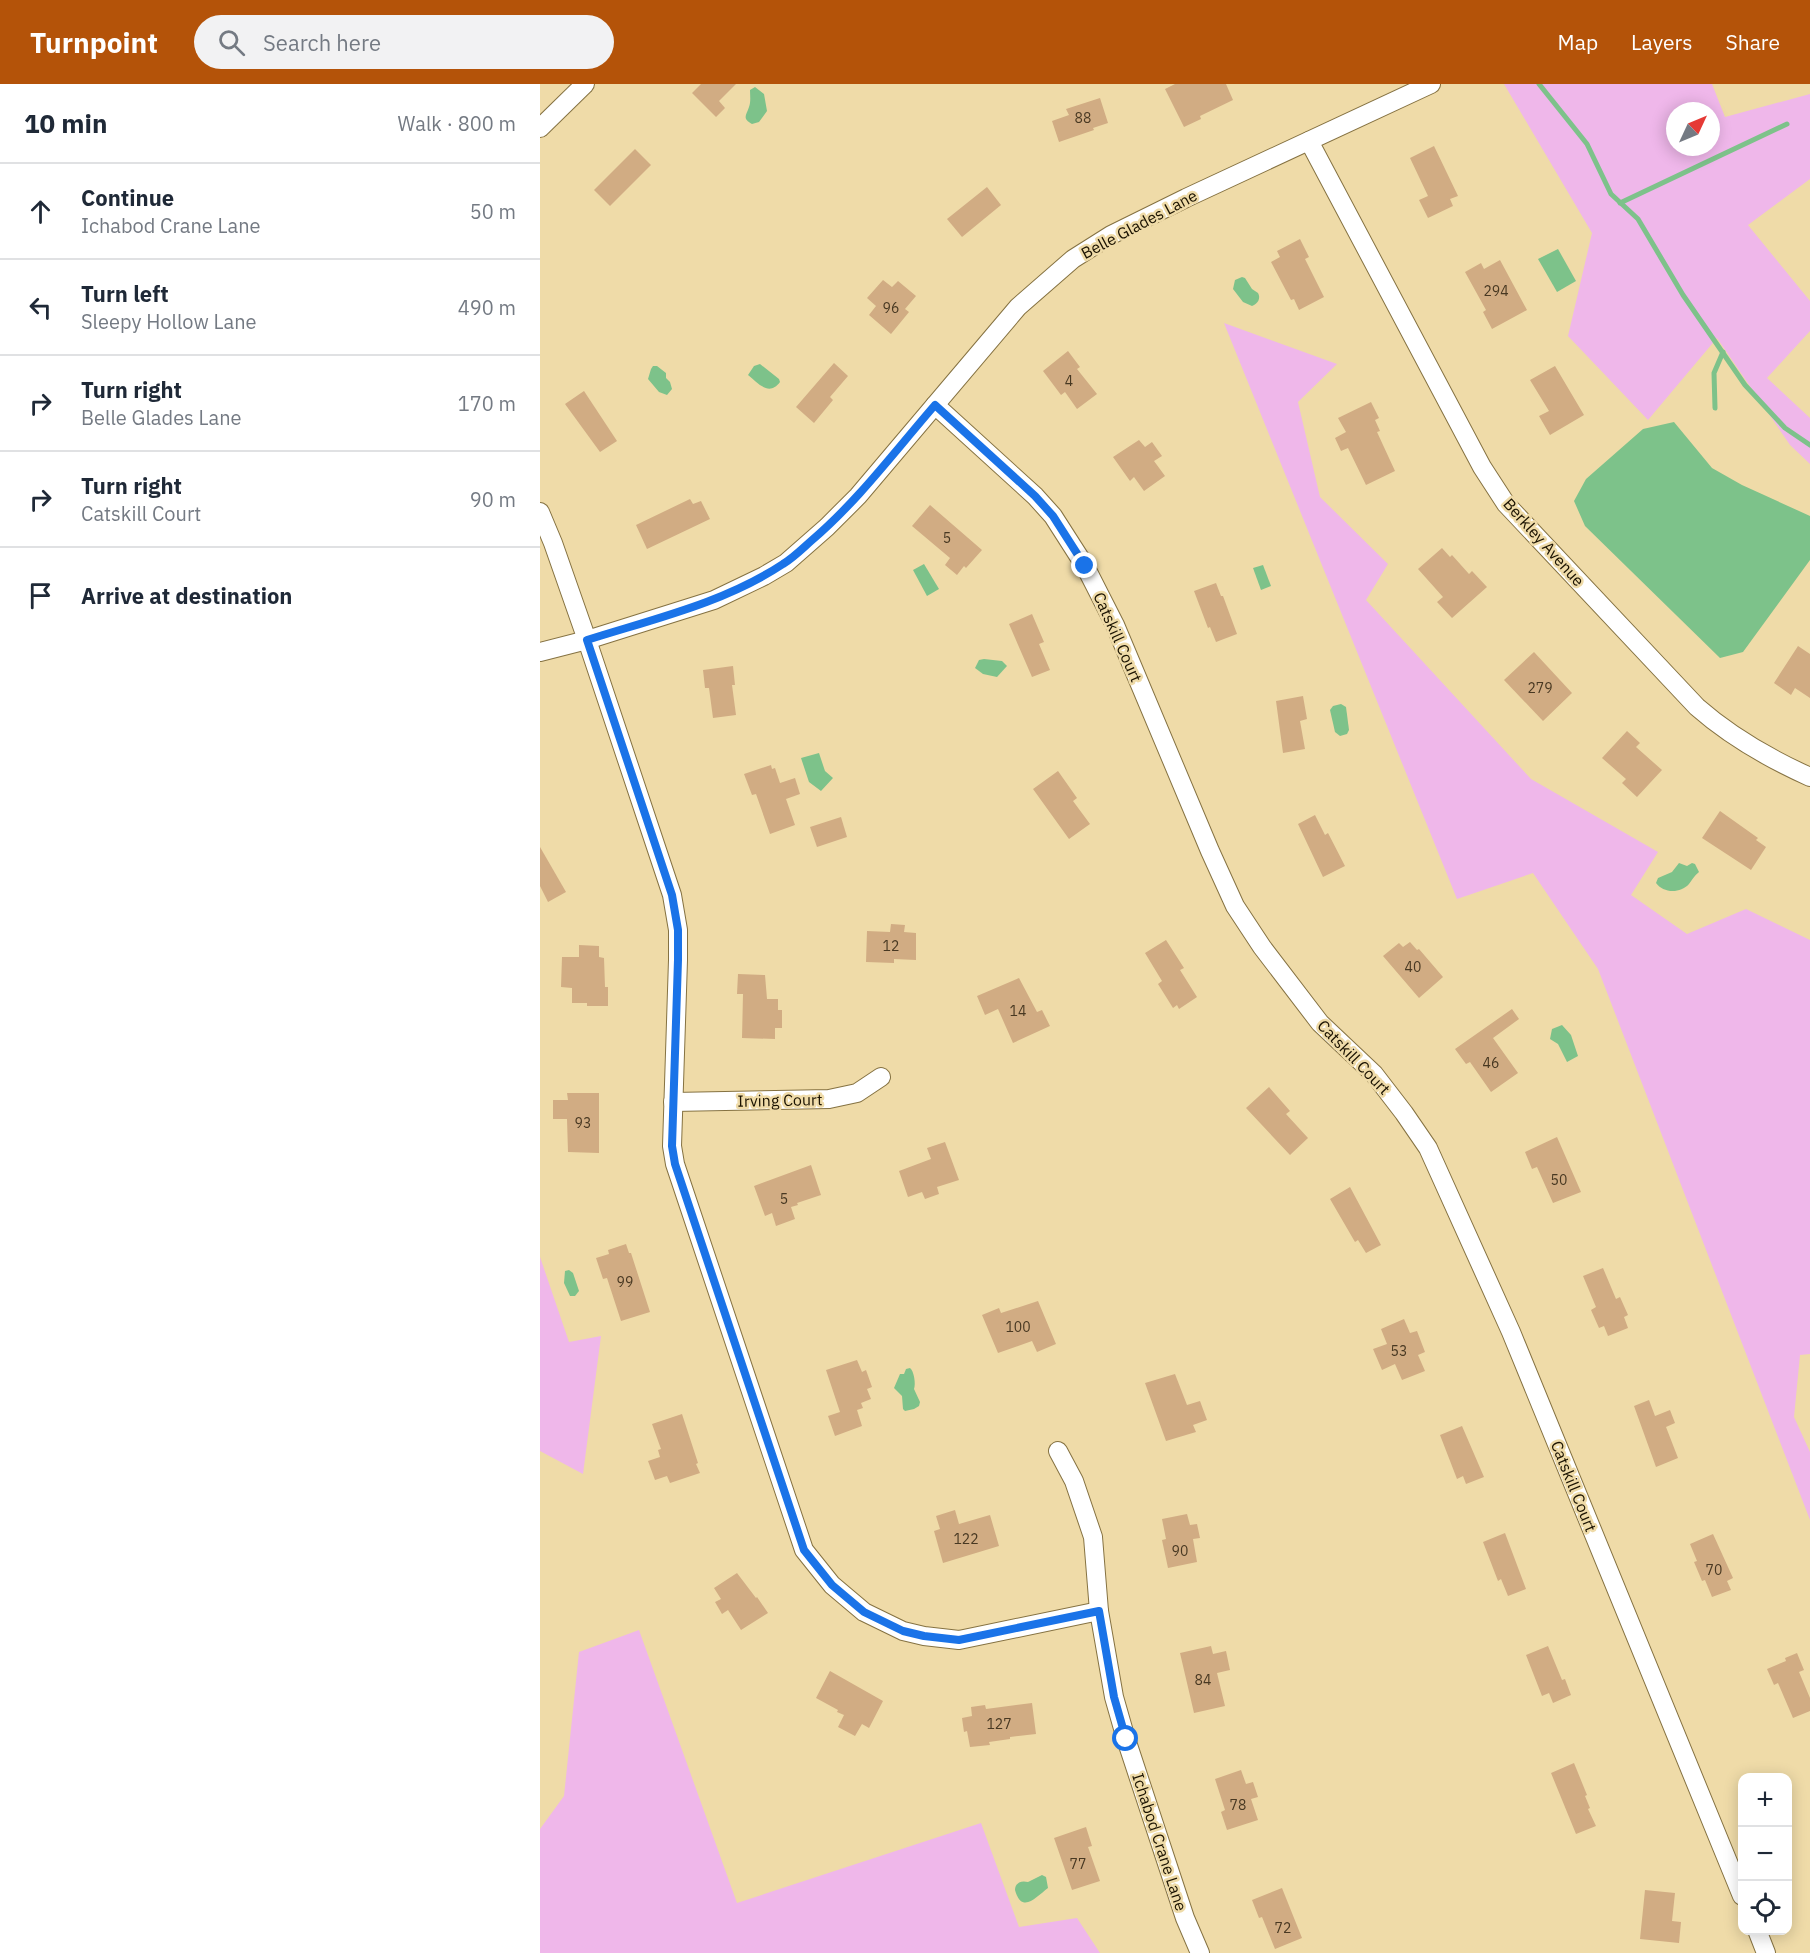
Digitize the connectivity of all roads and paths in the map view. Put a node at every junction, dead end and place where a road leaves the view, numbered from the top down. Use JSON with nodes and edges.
{"nodes":[{"id":1,"x":585,"y":84,"type":"edge"},
{"id":2,"x":1431,"y":84,"type":"edge"},
{"id":3,"x":540,"y":128,"type":"edge"},
{"id":4,"x":1309,"y":141,"type":"junction"},
{"id":5,"x":935,"y":405,"type":"junction"},
{"id":6,"x":540,"y":512,"type":"edge"},
{"id":7,"x":587,"y":640,"type":"junction"},
{"id":8,"x":540,"y":652,"type":"edge"},
{"id":9,"x":1810,"y":777,"type":"edge"},
{"id":10,"x":881,"y":1077,"type":"dead end"},
{"id":11,"x":674,"y":1102,"type":"junction"},
{"id":12,"x":1058,"y":1451,"type":"dead end"},
{"id":13,"x":1099,"y":1611,"type":"junction"},
{"id":14,"x":1738,"y":1884,"type":"edge"},
{"id":15,"x":1759,"y":1935,"type":"edge"},
{"id":16,"x":1200,"y":1953,"type":"edge"},
{"id":17,"x":1766,"y":1953,"type":"edge"}],
"edges":[{"from":1,"to":3,"type":"street"},
{"from":2,"to":4,"type":"street","name":"Belle Glades Lane"},
{"from":4,"to":5,"type":"street","name":"Belle Glades Lane"},
{"from":4,"to":9,"type":"street","name":"Berkley Avenue"},
{"from":5,"to":7,"type":"street","name":"Belle Glades Lane"},
{"from":5,"to":14,"type":"street","name":"Catskill Court"},
{"from":6,"to":7,"type":"street"},
{"from":7,"to":8,"type":"street","name":"Belle Glades Lane"},
{"from":7,"to":11,"type":"street"},
{"from":10,"to":11,"type":"street","name":"Irving Court"},
{"from":11,"to":13,"type":"street"},
{"from":12,"to":13,"type":"street","name":"Ichabod Crane Lane"},
{"from":13,"to":16,"type":"street","name":"Ichabod Crane Lane"},
{"from":15,"to":17,"type":"street"}]}
